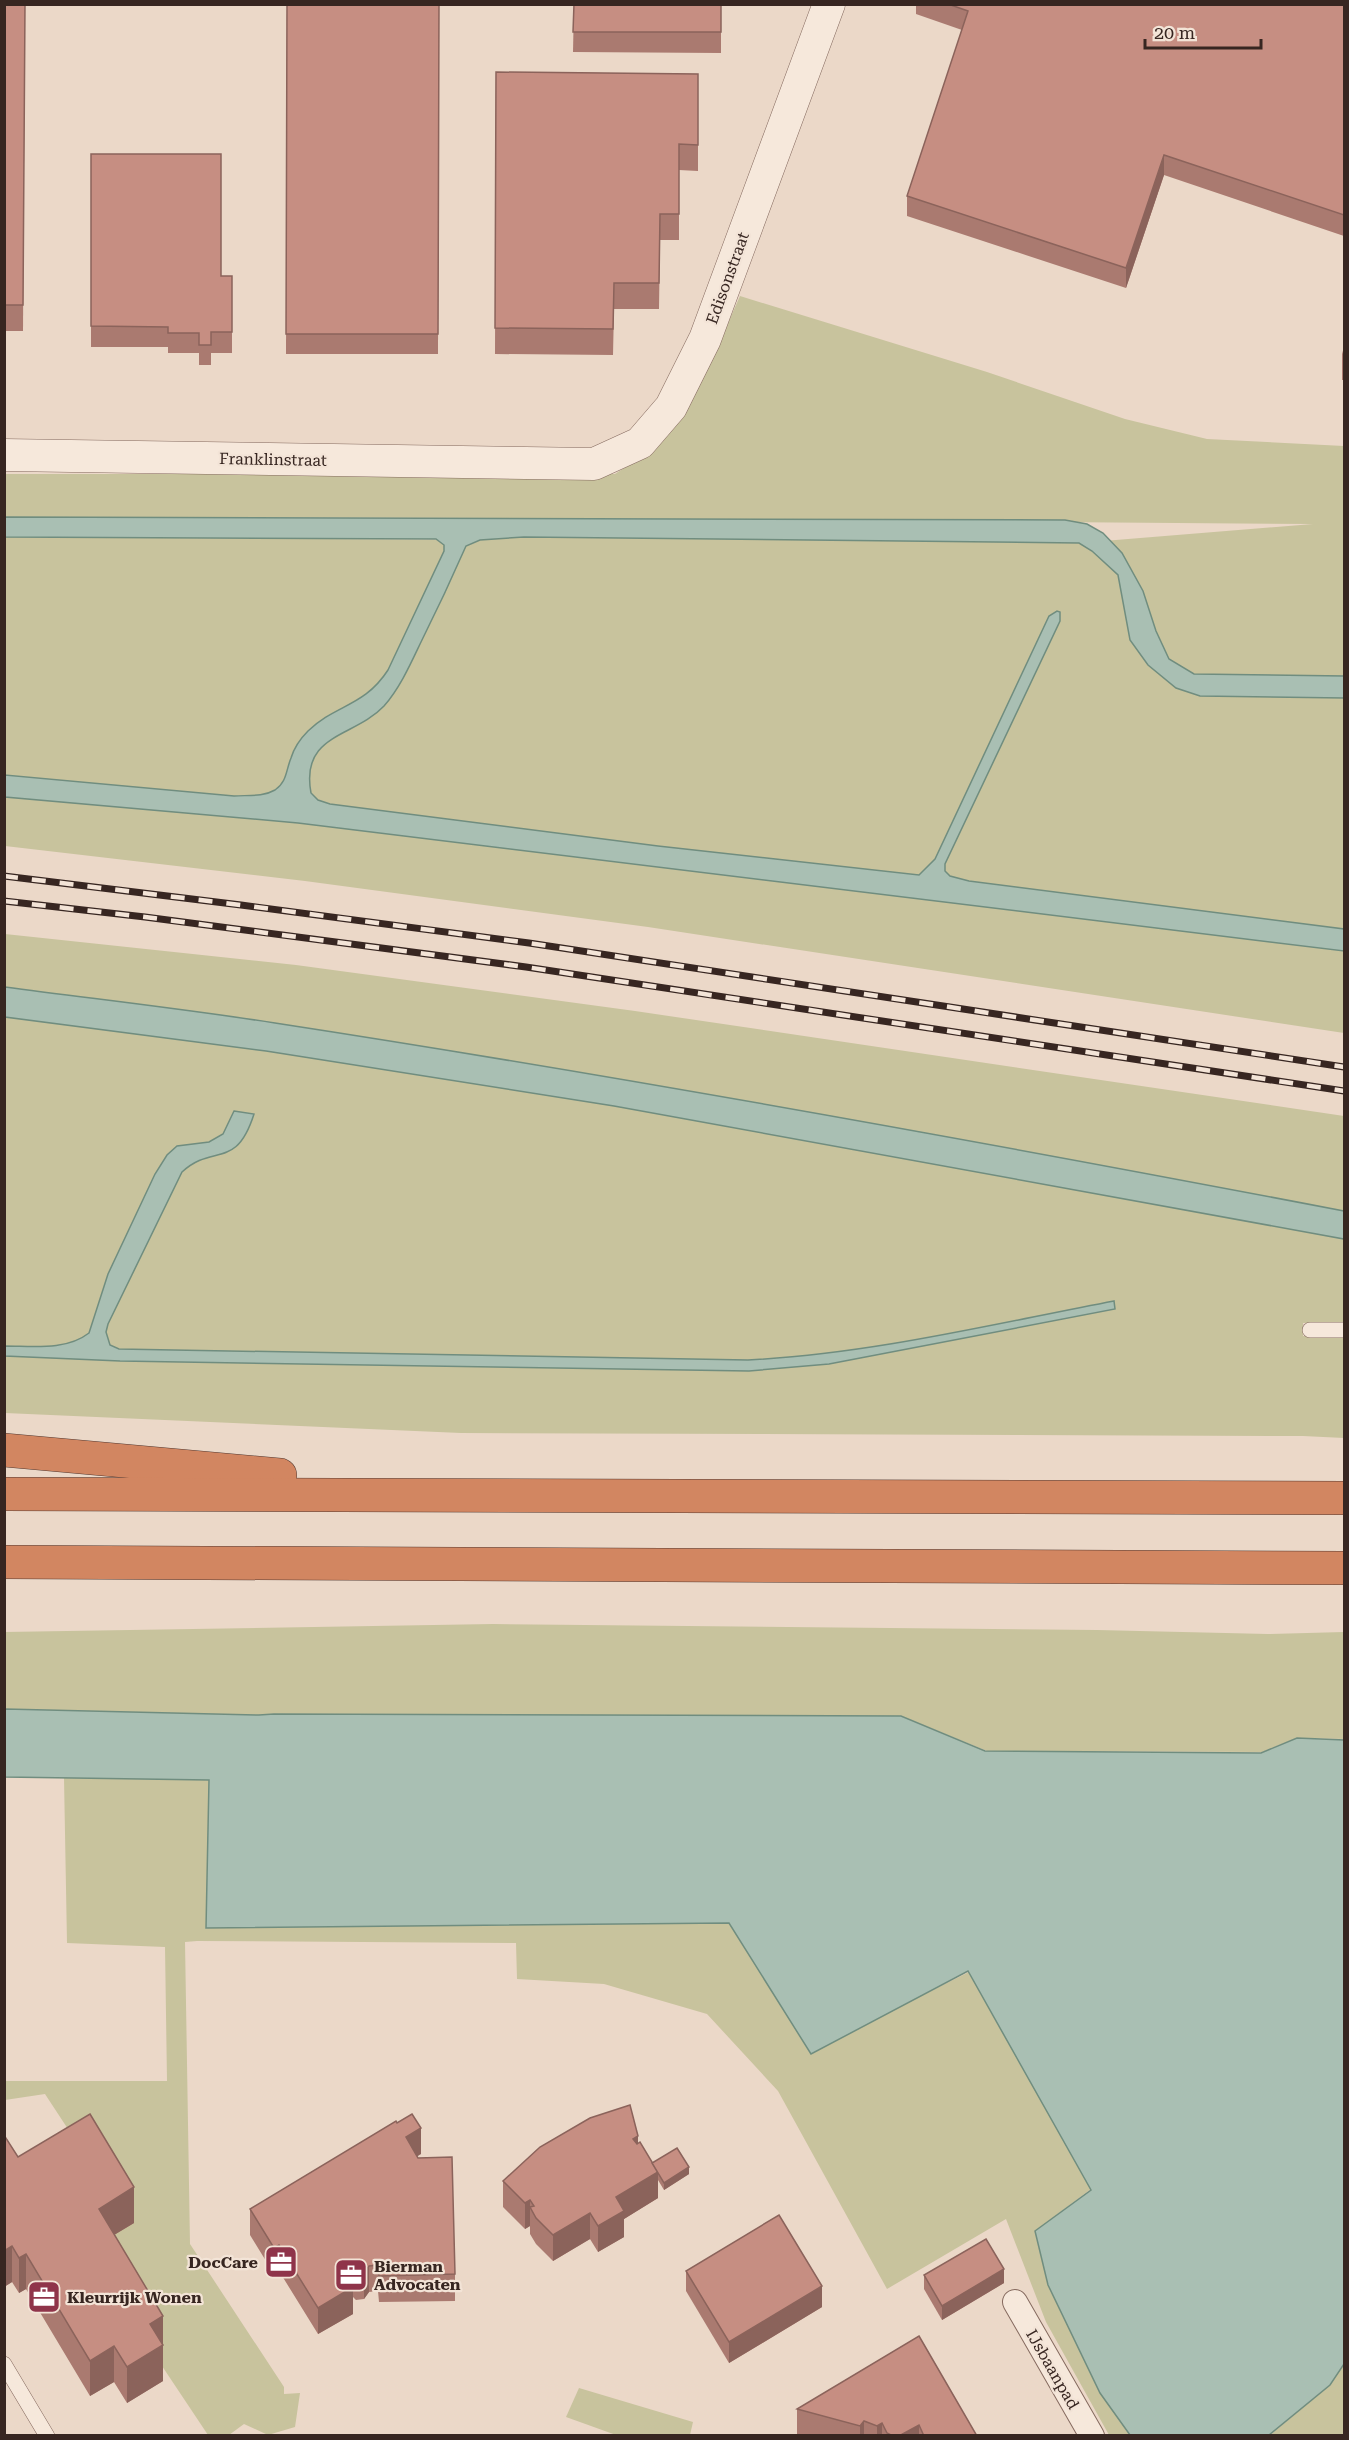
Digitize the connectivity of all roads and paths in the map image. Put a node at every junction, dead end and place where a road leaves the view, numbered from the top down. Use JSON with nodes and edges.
{"nodes":[{"id":1,"x":829,"y":4,"type":"edge"},
{"id":2,"x":4,"y":455,"type":"edge"},
{"id":3,"x":541,"y":463,"type":"joint"},
{"id":4,"x":1310,"y":1330,"type":"dead end"},
{"id":5,"x":1344,"y":1330,"type":"edge"},
{"id":6,"x":4,"y":1450,"type":"edge"},
{"id":7,"x":4,"y":1494,"type":"edge"},
{"id":8,"x":497,"y":1495,"type":"junction"},
{"id":9,"x":1344,"y":1498,"type":"edge"},
{"id":10,"x":4,"y":1562,"type":"edge"},
{"id":11,"x":317,"y":1563,"type":"junction"},
{"id":12,"x":1344,"y":1568,"type":"edge"},
{"id":13,"x":4,"y":1586,"type":"edge"},
{"id":14,"x":1014,"y":2302,"type":"dead end"},
{"id":15,"x":4,"y":2364,"type":"edge"},
{"id":16,"x":47,"y":2436,"type":"edge"},
{"id":17,"x":1092,"y":2436,"type":"edge"}],
"edges":[{"from":1,"to":3,"type":"street","name":"Edisonstraat"},
{"from":2,"to":3,"type":"street","name":"Franklinstraat"},
{"from":4,"to":5,"type":"lane"},
{"from":6,"to":8,"type":"highway"},
{"from":7,"to":8,"type":"highway"},
{"from":8,"to":9,"type":"highway"},
{"from":10,"to":11,"type":"highway"},
{"from":11,"to":12,"type":"highway"},
{"from":11,"to":13,"type":"highway"},
{"from":14,"to":17,"type":"street","name":"IJsbaanpad"},
{"from":15,"to":16,"type":"lane"}]}
